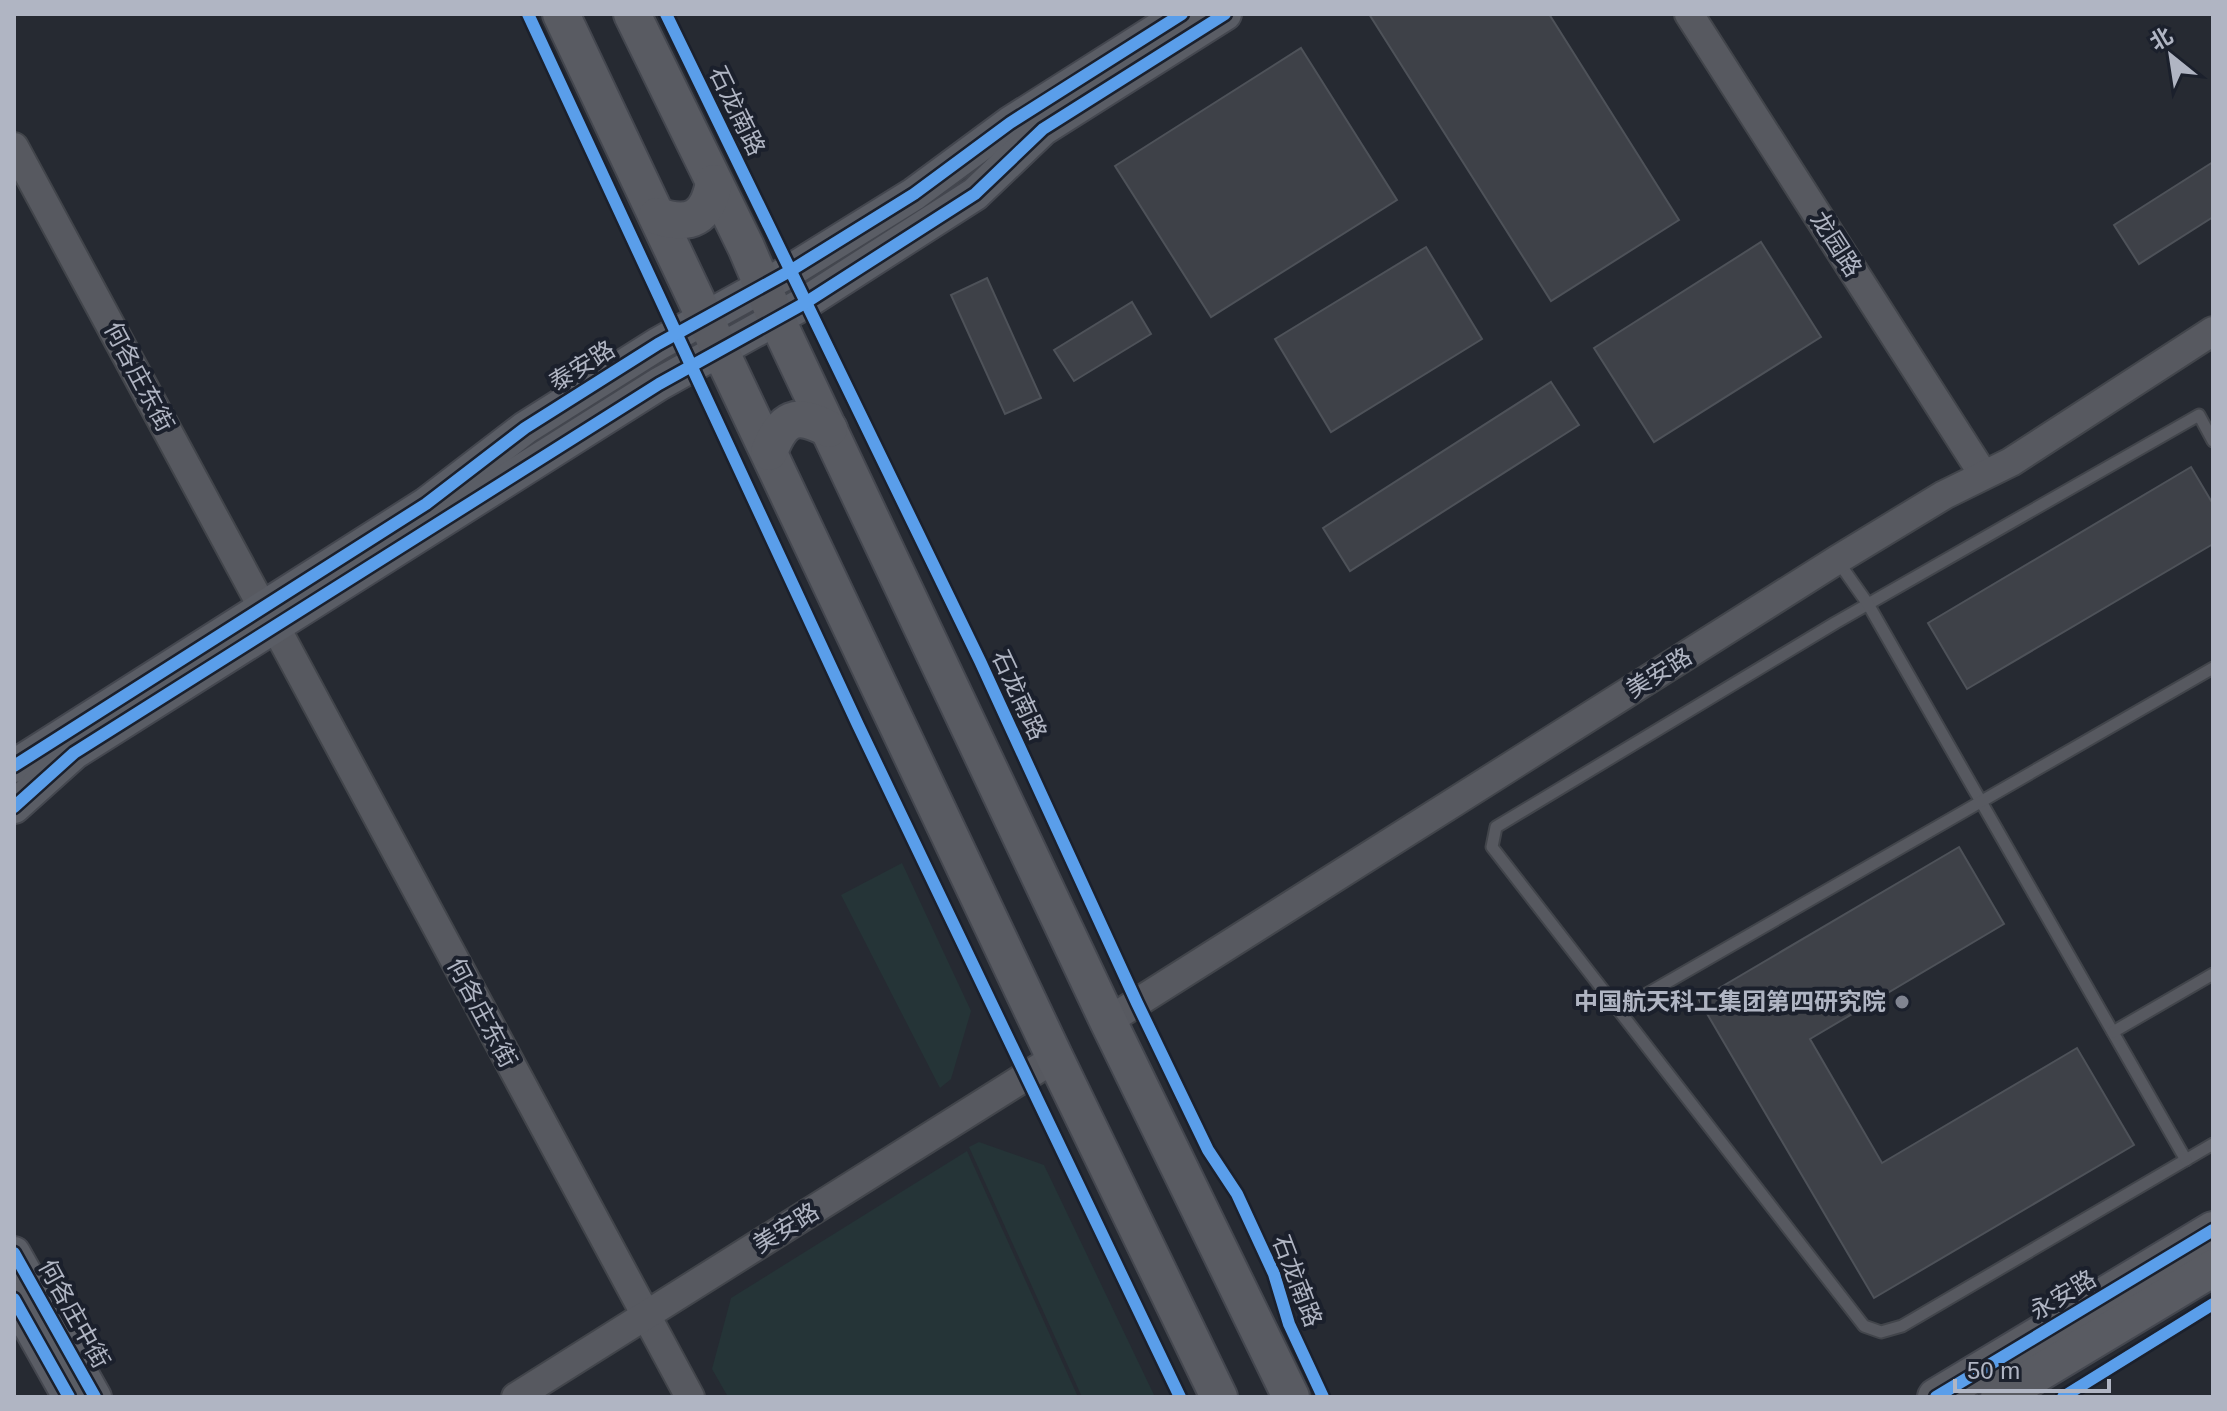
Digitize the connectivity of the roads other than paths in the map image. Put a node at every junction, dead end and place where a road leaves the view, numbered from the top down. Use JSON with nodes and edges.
{"nodes":[{"id":1,"x":561,"y":14,"type":"edge"},
{"id":2,"x":632,"y":14,"type":"edge"},
{"id":3,"x":1182,"y":14,"type":"edge"},
{"id":4,"x":1225,"y":14,"type":"edge"},
{"id":5,"x":1689,"y":14,"type":"edge"},
{"id":6,"x":14,"y":147,"type":"edge"},
{"id":7,"x":714,"y":183,"type":"junction"},
{"id":8,"x":657,"y":216,"type":"junction"},
{"id":9,"x":762,"y":287,"type":"junction"},
{"id":10,"x":777,"y":320,"type":"junction"},
{"id":11,"x":2213,"y":331,"type":"edge"},
{"id":12,"x":714,"y":335,"type":"junction"},
{"id":13,"x":829,"y":429,"type":"junction"},
{"id":14,"x":2213,"y":441,"type":"edge"},
{"id":15,"x":769,"y":452,"type":"junction"},
{"id":16,"x":1983,"y":474,"type":"junction"},
{"id":17,"x":1837,"y":560,"type":"junction"},
{"id":18,"x":1868,"y":604,"type":"junction"},
{"id":19,"x":270,"y":618,"type":"junction"},
{"id":20,"x":2213,"y":668,"type":"edge"},
{"id":21,"x":14,"y":766,"type":"edge"},
{"id":22,"x":1981,"y":800,"type":"junction"},
{"id":23,"x":14,"y":807,"type":"edge"},
{"id":24,"x":2213,"y":974,"type":"edge"},
{"id":25,"x":1619,"y":1010,"type":"junction"},
{"id":26,"x":1108,"y":1021,"type":"junction"},
{"id":27,"x":2113,"y":1032,"type":"junction"},
{"id":28,"x":1055,"y":1058,"type":"junction"},
{"id":29,"x":2213,"y":1144,"type":"edge"},
{"id":30,"x":2186,"y":1160,"type":"junction"},
{"id":31,"x":2213,"y":1230,"type":"edge"},
{"id":32,"x":14,"y":1253,"type":"edge"},
{"id":33,"x":2213,"y":1268,"type":"edge"},
{"id":34,"x":14,"y":1299,"type":"edge"},
{"id":35,"x":646,"y":1316,"type":"junction"},
{"id":36,"x":69,"y":1397,"type":"edge"},
{"id":37,"x":95,"y":1397,"type":"edge"},
{"id":38,"x":516,"y":1397,"type":"edge"},
{"id":39,"x":690,"y":1397,"type":"edge"},
{"id":40,"x":1219,"y":1397,"type":"edge"},
{"id":41,"x":1291,"y":1397,"type":"edge"},
{"id":42,"x":1936,"y":1397,"type":"edge"},
{"id":43,"x":1999,"y":1397,"type":"edge"}],
"edges":[{"from":1,"to":8,"type":"main road"},
{"from":2,"to":7,"type":"main road"},
{"from":3,"to":9,"type":"main road","name":"泰安路"},
{"from":4,"to":10,"type":"main road","name":"泰安路"},
{"from":5,"to":16,"type":"street","name":"龙园路"},
{"from":6,"to":19,"type":"street","name":"何各庄东街"},
{"from":7,"to":8,"type":"main road"},
{"from":7,"to":9,"type":"main road"},
{"from":8,"to":12,"type":"main road"},
{"from":9,"to":10,"type":"main road"},
{"from":9,"to":12,"type":"main road","name":"泰安路"},
{"from":10,"to":12,"type":"main road","name":"泰安路"},
{"from":10,"to":13,"type":"main road"},
{"from":11,"to":16,"type":"street","name":"美安路"},
{"from":12,"to":15,"type":"main road"},
{"from":12,"to":19,"type":"main road","name":"泰安路"},
{"from":13,"to":15,"type":"main road"},
{"from":13,"to":26,"type":"main road"},
{"from":14,"to":18,"type":"lane"},
{"from":15,"to":28,"type":"main road"},
{"from":16,"to":17,"type":"street","name":"美安路"},
{"from":17,"to":18,"type":"lane"},
{"from":17,"to":26,"type":"street","name":"美安路"},
{"from":18,"to":22,"type":"lane"},
{"from":18,"to":25,"type":"lane"},
{"from":19,"to":21,"type":"main road","name":"泰安路"},
{"from":19,"to":23,"type":"main road","name":"泰安路"},
{"from":19,"to":35,"type":"street","name":"何各庄东街"},
{"from":20,"to":22,"type":"lane"},
{"from":22,"to":25,"type":"lane"},
{"from":22,"to":27,"type":"lane"},
{"from":24,"to":27,"type":"lane"},
{"from":25,"to":30,"type":"lane"},
{"from":26,"to":41,"type":"main road"},
{"from":27,"to":30,"type":"lane"},
{"from":28,"to":35,"type":"street","name":"美安路"},
{"from":28,"to":40,"type":"main road"},
{"from":29,"to":30,"type":"lane"},
{"from":31,"to":42,"type":"main road","name":"永安路"},
{"from":32,"to":37,"type":"main road","name":"何各庄中街"},
{"from":33,"to":43,"type":"main road"},
{"from":34,"to":36,"type":"main road","name":"何各庄中街"},
{"from":35,"to":38,"type":"street","name":"美安路"},
{"from":35,"to":39,"type":"street","name":"何各庄东街"}]}
